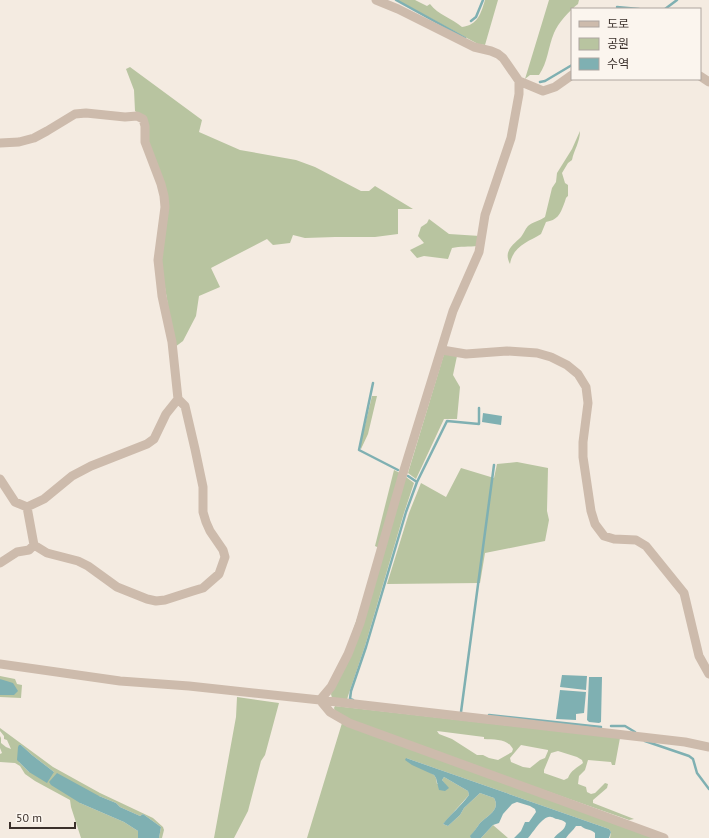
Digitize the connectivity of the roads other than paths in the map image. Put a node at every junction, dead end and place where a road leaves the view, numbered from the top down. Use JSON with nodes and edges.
{"nodes":[{"id":1,"x":376,"y":0,"type":"edge"},
{"id":2,"x":571,"y":76,"type":"edge"},
{"id":3,"x":519,"y":81,"type":"junction"},
{"id":4,"x":0,"y":142,"type":"edge"},
{"id":5,"x":442,"y":350,"type":"junction"},
{"id":6,"x":178,"y":399,"type":"junction"},
{"id":7,"x":0,"y":479,"type":"edge"},
{"id":8,"x":27,"y":508,"type":"junction"},
{"id":9,"x":34,"y":545,"type":"junction"},
{"id":10,"x":0,"y":562,"type":"edge"},
{"id":11,"x":0,"y":664,"type":"edge"},
{"id":12,"x":709,"y":674,"type":"edge"},
{"id":13,"x":320,"y":700,"type":"junction"},
{"id":14,"x":709,"y":747,"type":"edge"},
{"id":15,"x":664,"y":838,"type":"edge"}],
"edges":[{"from":1,"to":3,"type":"street"},
{"from":2,"to":3,"type":"street"},
{"from":3,"to":5,"type":"street"},
{"from":4,"to":6,"type":"street"},
{"from":5,"to":12,"type":"street"},
{"from":5,"to":13,"type":"street"},
{"from":6,"to":8,"type":"street"},
{"from":6,"to":9,"type":"street"},
{"from":7,"to":8,"type":"street"},
{"from":8,"to":9,"type":"street"},
{"from":9,"to":10,"type":"street"},
{"from":11,"to":13,"type":"street"},
{"from":13,"to":14,"type":"street"},
{"from":13,"to":15,"type":"street"}]}
